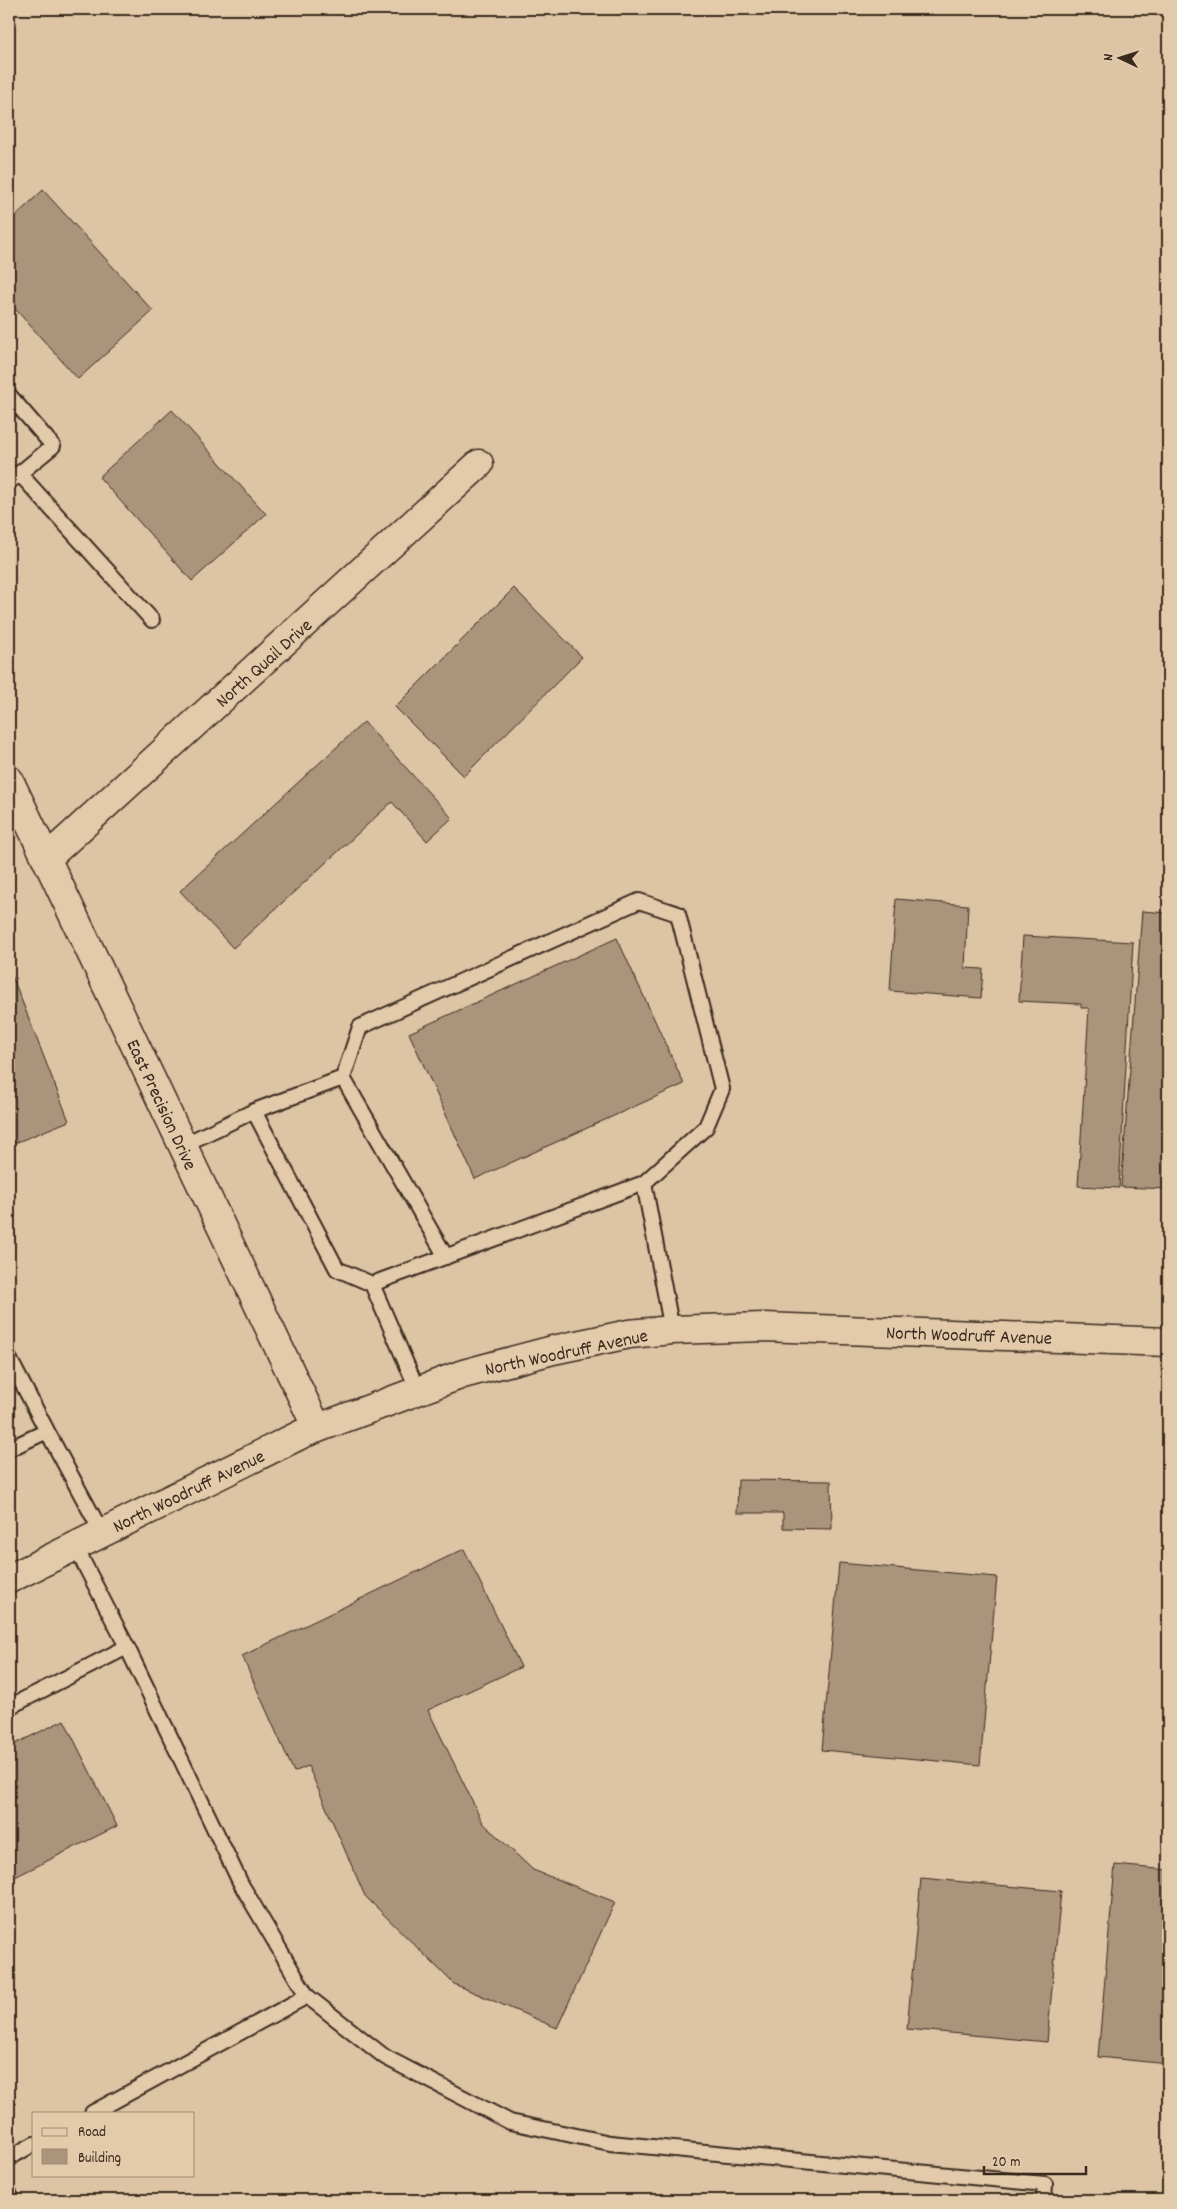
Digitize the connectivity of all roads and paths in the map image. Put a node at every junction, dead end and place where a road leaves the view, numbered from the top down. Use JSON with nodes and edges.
{"nodes":[{"id":1,"x":9,"y":395,"type":"edge"},
{"id":2,"x":479,"y":464,"type":"dead end"},
{"id":3,"x":14,"y":477,"type":"edge"},
{"id":4,"x":152,"y":620,"type":"dead end"},
{"id":5,"x":9,"y":780,"type":"edge"},
{"id":6,"x":46,"y":859,"type":"junction"},
{"id":7,"x":343,"y":1078,"type":"junction"},
{"id":8,"x":254,"y":1111,"type":"junction"},
{"id":9,"x":183,"y":1145,"type":"junction"},
{"id":10,"x":644,"y":1183,"type":"junction"},
{"id":11,"x":446,"y":1257,"type":"junction"},
{"id":12,"x":372,"y":1284,"type":"junction"},
{"id":13,"x":672,"y":1330,"type":"junction"},
{"id":14,"x":1168,"y":1342,"type":"edge"},
{"id":15,"x":9,"y":1358,"type":"edge"},
{"id":16,"x":418,"y":1391,"type":"junction"},
{"id":17,"x":317,"y":1428,"type":"junction"},
{"id":18,"x":47,"y":1431,"type":"junction"},
{"id":19,"x":9,"y":1449,"type":"edge"},
{"id":20,"x":102,"y":1533,"type":"junction"},
{"id":21,"x":75,"y":1546,"type":"junction"},
{"id":22,"x":9,"y":1579,"type":"edge"},
{"id":23,"x":127,"y":1647,"type":"junction"},
{"id":24,"x":9,"y":1707,"type":"edge"},
{"id":25,"x":307,"y":1996,"type":"junction"},
{"id":26,"x":94,"y":2112,"type":"edge"},
{"id":27,"x":32,"y":2145,"type":"edge"},
{"id":28,"x":9,"y":2158,"type":"edge"},
{"id":29,"x":9,"y":2193,"type":"edge"},
{"id":30,"x":12,"y":2200,"type":"edge"},
{"id":31,"x":1044,"y":2200,"type":"edge"}],
"edges":[{"from":1,"to":3,"type":"lane"},
{"from":2,"to":6,"type":"street","name":"North Quail Drive"},
{"from":3,"to":4,"type":"lane"},
{"from":5,"to":6,"type":"street","name":"East Precision Drive"},
{"from":6,"to":9,"type":"street","name":"East Precision Drive"},
{"from":7,"to":8,"type":"lane"},
{"from":7,"to":10,"type":"lane"},
{"from":7,"to":11,"type":"lane"},
{"from":8,"to":9,"type":"lane"},
{"from":8,"to":12,"type":"lane"},
{"from":9,"to":17,"type":"street","name":"East Precision Drive"},
{"from":10,"to":11,"type":"lane"},
{"from":10,"to":13,"type":"lane"},
{"from":11,"to":12,"type":"lane"},
{"from":12,"to":16,"type":"lane"},
{"from":13,"to":14,"type":"street","name":"North Woodruff Avenue"},
{"from":13,"to":16,"type":"street","name":"North Woodruff Avenue"},
{"from":15,"to":18,"type":"lane"},
{"from":16,"to":17,"type":"street","name":"North Woodruff Avenue"},
{"from":17,"to":20,"type":"street","name":"North Woodruff Avenue"},
{"from":18,"to":19,"type":"lane"},
{"from":18,"to":20,"type":"lane"},
{"from":20,"to":21,"type":"street","name":"North Woodruff Avenue"},
{"from":21,"to":22,"type":"street","name":"North Woodruff Avenue"},
{"from":21,"to":23,"type":"lane"},
{"from":23,"to":24,"type":"lane"},
{"from":23,"to":25,"type":"lane"},
{"from":25,"to":26,"type":"lane"},
{"from":25,"to":31,"type":"lane"},
{"from":27,"to":28,"type":"lane"},
{"from":29,"to":30,"type":"lane"}]}
